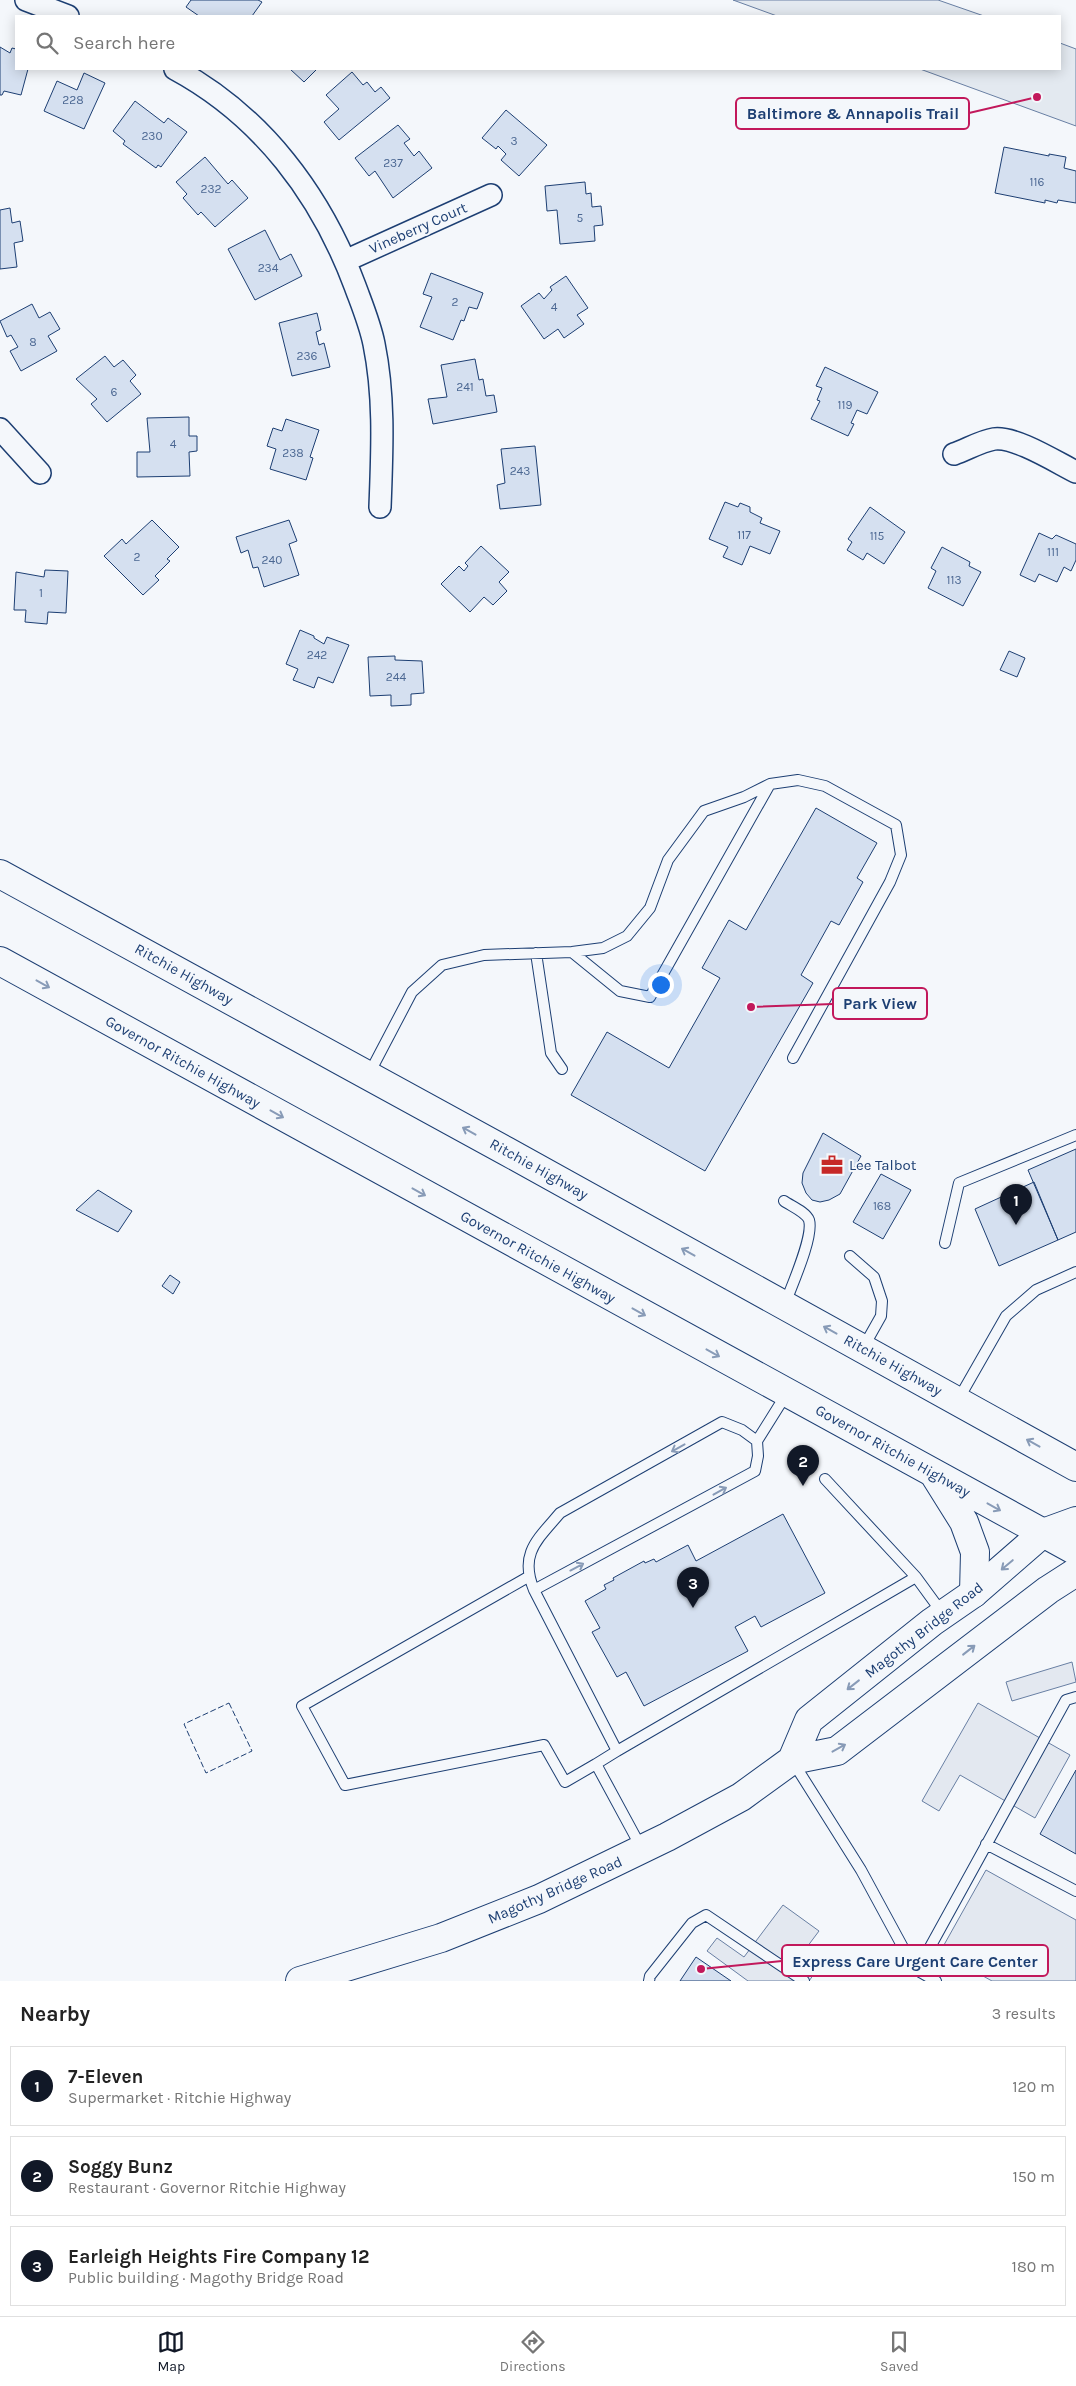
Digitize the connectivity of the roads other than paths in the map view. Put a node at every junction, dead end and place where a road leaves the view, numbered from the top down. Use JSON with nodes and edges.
{"nodes":[{"id":1,"x":26,"y":0,"type":"edge"},
{"id":2,"x":65,"y":15,"type":"edge"},
{"id":3,"x":177,"y":70,"type":"edge"},
{"id":4,"x":491,"y":195,"type":"dead end"},
{"id":5,"x":345,"y":261,"type":"junction"},
{"id":6,"x":0,"y":429,"type":"edge"},
{"id":7,"x":954,"y":454,"type":"dead end"},
{"id":8,"x":1076,"y":472,"type":"edge"},
{"id":9,"x":40,"y":473,"type":"dead end"},
{"id":10,"x":380,"y":507,"type":"dead end"},
{"id":11,"x":770,"y":784,"type":"junction"},
{"id":12,"x":0,"y":874,"type":"edge"},
{"id":13,"x":572,"y":952,"type":"junction"},
{"id":14,"x":536,"y":953,"type":"junction"},
{"id":15,"x":0,"y":961,"type":"edge"},
{"id":16,"x":793,"y":1058,"type":"dead end"},
{"id":17,"x":562,"y":1070,"type":"dead end"},
{"id":18,"x":368,"y":1075,"type":"junction"},
{"id":19,"x":1076,"y":1135,"type":"edge"},
{"id":20,"x":784,"y":1201,"type":"dead end"},
{"id":21,"x":945,"y":1243,"type":"dead end"},
{"id":22,"x":850,"y":1256,"type":"dead end"},
{"id":23,"x":1076,"y":1272,"type":"edge"},
{"id":24,"x":784,"y":1305,"type":"junction"},
{"id":25,"x":863,"y":1349,"type":"junction"},
{"id":26,"x":787,"y":1393,"type":"junction"},
{"id":27,"x":958,"y":1401,"type":"junction"},
{"id":28,"x":756,"y":1441,"type":"junction"},
{"id":29,"x":1076,"y":1467,"type":"edge"},
{"id":30,"x":933,"y":1473,"type":"junction"},
{"id":31,"x":825,"y":1479,"type":"dead end"},
{"id":32,"x":1076,"y":1521,"type":"edge"},
{"id":33,"x":1043,"y":1533,"type":"junction"},
{"id":34,"x":1076,"y":1551,"type":"edge"},
{"id":35,"x":1076,"y":1572,"type":"edge"},
{"id":36,"x":528,"y":1577,"type":"junction"},
{"id":37,"x":916,"y":1577,"type":"junction"},
{"id":38,"x":534,"y":1590,"type":"junction"},
{"id":39,"x":974,"y":1593,"type":"junction"},
{"id":40,"x":943,"y":1614,"type":"junction"},
{"id":41,"x":1076,"y":1697,"type":"edge"},
{"id":42,"x":617,"y":1751,"type":"junction"},
{"id":43,"x":792,"y":1760,"type":"junction"},
{"id":44,"x":596,"y":1764,"type":"junction"},
{"id":45,"x":986,"y":1844,"type":"junction"},
{"id":46,"x":642,"y":1849,"type":"junction"},
{"id":47,"x":1076,"y":1891,"type":"edge"},
{"id":48,"x":918,"y":1969,"type":"junction"},
{"id":49,"x":930,"y":1980,"type":"edge"},
{"id":50,"x":300,"y":1981,"type":"edge"},
{"id":51,"x":650,"y":1981,"type":"edge"},
{"id":52,"x":804,"y":1981,"type":"edge"}],
"edges":[{"from":1,"to":2,"type":"street"},
{"from":3,"to":5,"type":"street"},
{"from":4,"to":5,"type":"street","name":"Vineberry Court"},
{"from":5,"to":10,"type":"street"},
{"from":6,"to":9,"type":"street"},
{"from":7,"to":8,"type":"street"},
{"from":11,"to":13,"type":"lane"},
{"from":11,"to":13,"type":"lane"},
{"from":11,"to":16,"type":"lane"},
{"from":12,"to":18,"type":"main road","name":"Ritchie Highway"},
{"from":13,"to":14,"type":"lane"},
{"from":14,"to":17,"type":"lane"},
{"from":14,"to":18,"type":"lane"},
{"from":15,"to":26,"type":"main road","name":"Governor Ritchie Highway","one_way":true},
{"from":24,"to":18,"type":"main road","name":"Ritchie Highway","one_way":true},
{"from":19,"to":21,"type":"lane"},
{"from":20,"to":24,"type":"lane"},
{"from":22,"to":25,"type":"lane"},
{"from":23,"to":27,"type":"lane"},
{"from":25,"to":24,"type":"main road","name":"Ritchie Highway","one_way":true},
{"from":25,"to":27,"type":"main road","name":"Ritchie Highway"},
{"from":26,"to":28,"type":"lane"},
{"from":26,"to":30,"type":"main road","name":"Governor Ritchie Highway"},
{"from":29,"to":27,"type":"main road","name":"Ritchie Highway","one_way":true},
{"from":28,"to":36,"type":"lane","one_way":true},
{"from":38,"to":28,"type":"lane","one_way":true},
{"from":30,"to":33,"type":"main road","name":"Governor Ritchie Highway","one_way":true},
{"from":30,"to":39,"type":"main road"},
{"from":31,"to":37,"type":"lane"},
{"from":32,"to":33,"type":"main road","name":"Magothy Bridge Road"},
{"from":33,"to":34,"type":"main road","name":"Governor Ritchie Highway"},
{"from":33,"to":39,"type":"main road","name":"Magothy Bridge Road","one_way":true},
{"from":43,"to":35,"type":"main road","name":"Magothy Bridge Road","one_way":true},
{"from":36,"to":38,"type":"lane"},
{"from":36,"to":44,"type":"lane"},
{"from":37,"to":40,"type":"lane"},
{"from":37,"to":42,"type":"lane"},
{"from":38,"to":42,"type":"lane"},
{"from":39,"to":40,"type":"main road","name":"Magothy Bridge Road"},
{"from":40,"to":43,"type":"main road","name":"Magothy Bridge Road","one_way":true},
{"from":41,"to":45,"type":"lane"},
{"from":42,"to":44,"type":"lane"},
{"from":43,"to":46,"type":"main road","name":"Magothy Bridge Road"},
{"from":43,"to":48,"type":"lane"},
{"from":44,"to":46,"type":"lane"},
{"from":45,"to":47,"type":"lane"},
{"from":45,"to":48,"type":"lane"},
{"from":46,"to":50,"type":"main road","name":"Magothy Bridge Road"},
{"from":48,"to":49,"type":"lane"},
{"from":51,"to":52,"type":"lane"}]}
